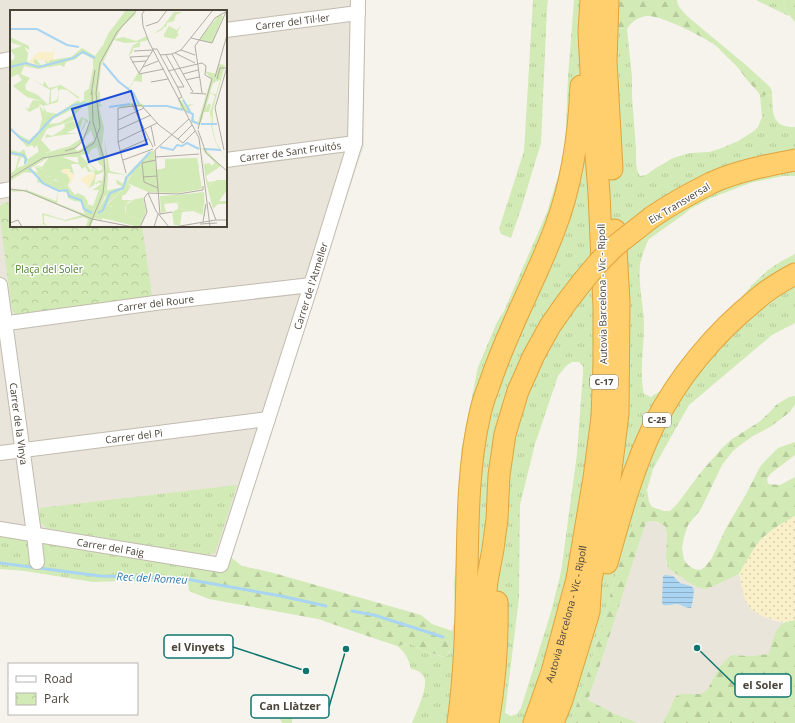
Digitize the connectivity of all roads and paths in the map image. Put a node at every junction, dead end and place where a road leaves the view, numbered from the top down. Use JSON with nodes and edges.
{"nodes":[{"id":1,"x":591,"y":0,"type":"edge"},
{"id":2,"x":608,"y":0,"type":"edge"},
{"id":3,"x":358,"y":6,"type":"edge"},
{"id":4,"x":227,"y":30,"type":"edge"},
{"id":5,"x":589,"y":32,"type":"junction"},
{"id":6,"x":10,"y":59,"type":"edge"},
{"id":7,"x":0,"y":61,"type":"edge"},
{"id":8,"x":355,"y":143,"type":"junction"},
{"id":9,"x":227,"y":160,"type":"edge"},
{"id":10,"x":795,"y":160,"type":"edge"},
{"id":11,"x":10,"y":189,"type":"edge"},
{"id":12,"x":0,"y":191,"type":"edge"},
{"id":13,"x":795,"y":274,"type":"edge"},
{"id":14,"x":0,"y":285,"type":"edge"},
{"id":15,"x":311,"y":285,"type":"junction"},
{"id":16,"x":3,"y":324,"type":"edge"},
{"id":17,"x":268,"y":419,"type":"junction"},
{"id":18,"x":22,"y":450,"type":"junction"},
{"id":19,"x":0,"y":453,"type":"edge"},
{"id":20,"x":0,"y":529,"type":"edge"},
{"id":21,"x":34,"y":534,"type":"junction"},
{"id":22,"x":493,"y":549,"type":"junction"},
{"id":23,"x":37,"y":562,"type":"dead end"},
{"id":24,"x":221,"y":565,"type":"joint"},
{"id":25,"x":589,"y":612,"type":"junction"},
{"id":26,"x":458,"y":723,"type":"edge"},
{"id":27,"x":471,"y":723,"type":"edge"},
{"id":28,"x":488,"y":723,"type":"edge"},
{"id":29,"x":534,"y":723,"type":"edge"},
{"id":30,"x":553,"y":723,"type":"edge"}],
"edges":[{"from":1,"to":5,"type":"highway","name":"Autovia Barcelona - Vic - Ripoll","number":"C-17"},
{"from":2,"to":25,"type":"highway","name":"Autovia Barcelona - Vic - Ripoll","number":"C-17"},
{"from":3,"to":4,"type":"street","name":"Carrer del Til·ler"},
{"from":3,"to":8,"type":"street","name":"Carrer de l'Atmeller"},
{"from":5,"to":26,"type":"highway"},
{"from":5,"to":29,"type":"highway","name":"Autovia Barcelona - Vic - Ripoll","number":"C-17"},
{"from":6,"to":7,"type":"street"},
{"from":8,"to":9,"type":"street","name":"Carrer de Sant Fruitós"},
{"from":8,"to":15,"type":"street","name":"Carrer de l'Atmeller"},
{"from":10,"to":22,"type":"highway","name":"Eix Transversal","bridge":true},
{"from":11,"to":12,"type":"street"},
{"from":13,"to":25,"type":"highway","number":"C-25"},
{"from":14,"to":16,"type":"street","name":"Carrer de la Vinya"},
{"from":15,"to":16,"type":"street","name":"Carrer del Roure"},
{"from":15,"to":17,"type":"street","name":"Carrer de l'Atmeller"},
{"from":16,"to":18,"type":"street","name":"Carrer de la Vinya"},
{"from":17,"to":18,"type":"street","name":"Carrer del Pi"},
{"from":17,"to":24,"type":"street","name":"Carrer de l'Atmeller"},
{"from":18,"to":19,"type":"street","name":"Carrer del Pi"},
{"from":18,"to":21,"type":"street","name":"Carrer de la Vinya"},
{"from":20,"to":21,"type":"street","name":"Carrer del Faig"},
{"from":21,"to":23,"type":"street","name":"Carrer de la Vinya"},
{"from":21,"to":24,"type":"street","name":"Carrer del Faig"},
{"from":22,"to":27,"type":"highway"},
{"from":22,"to":28,"type":"highway"},
{"from":25,"to":30,"type":"highway","name":"Autovia Barcelona - Vic - Ripoll","number":"C-17"}]}
